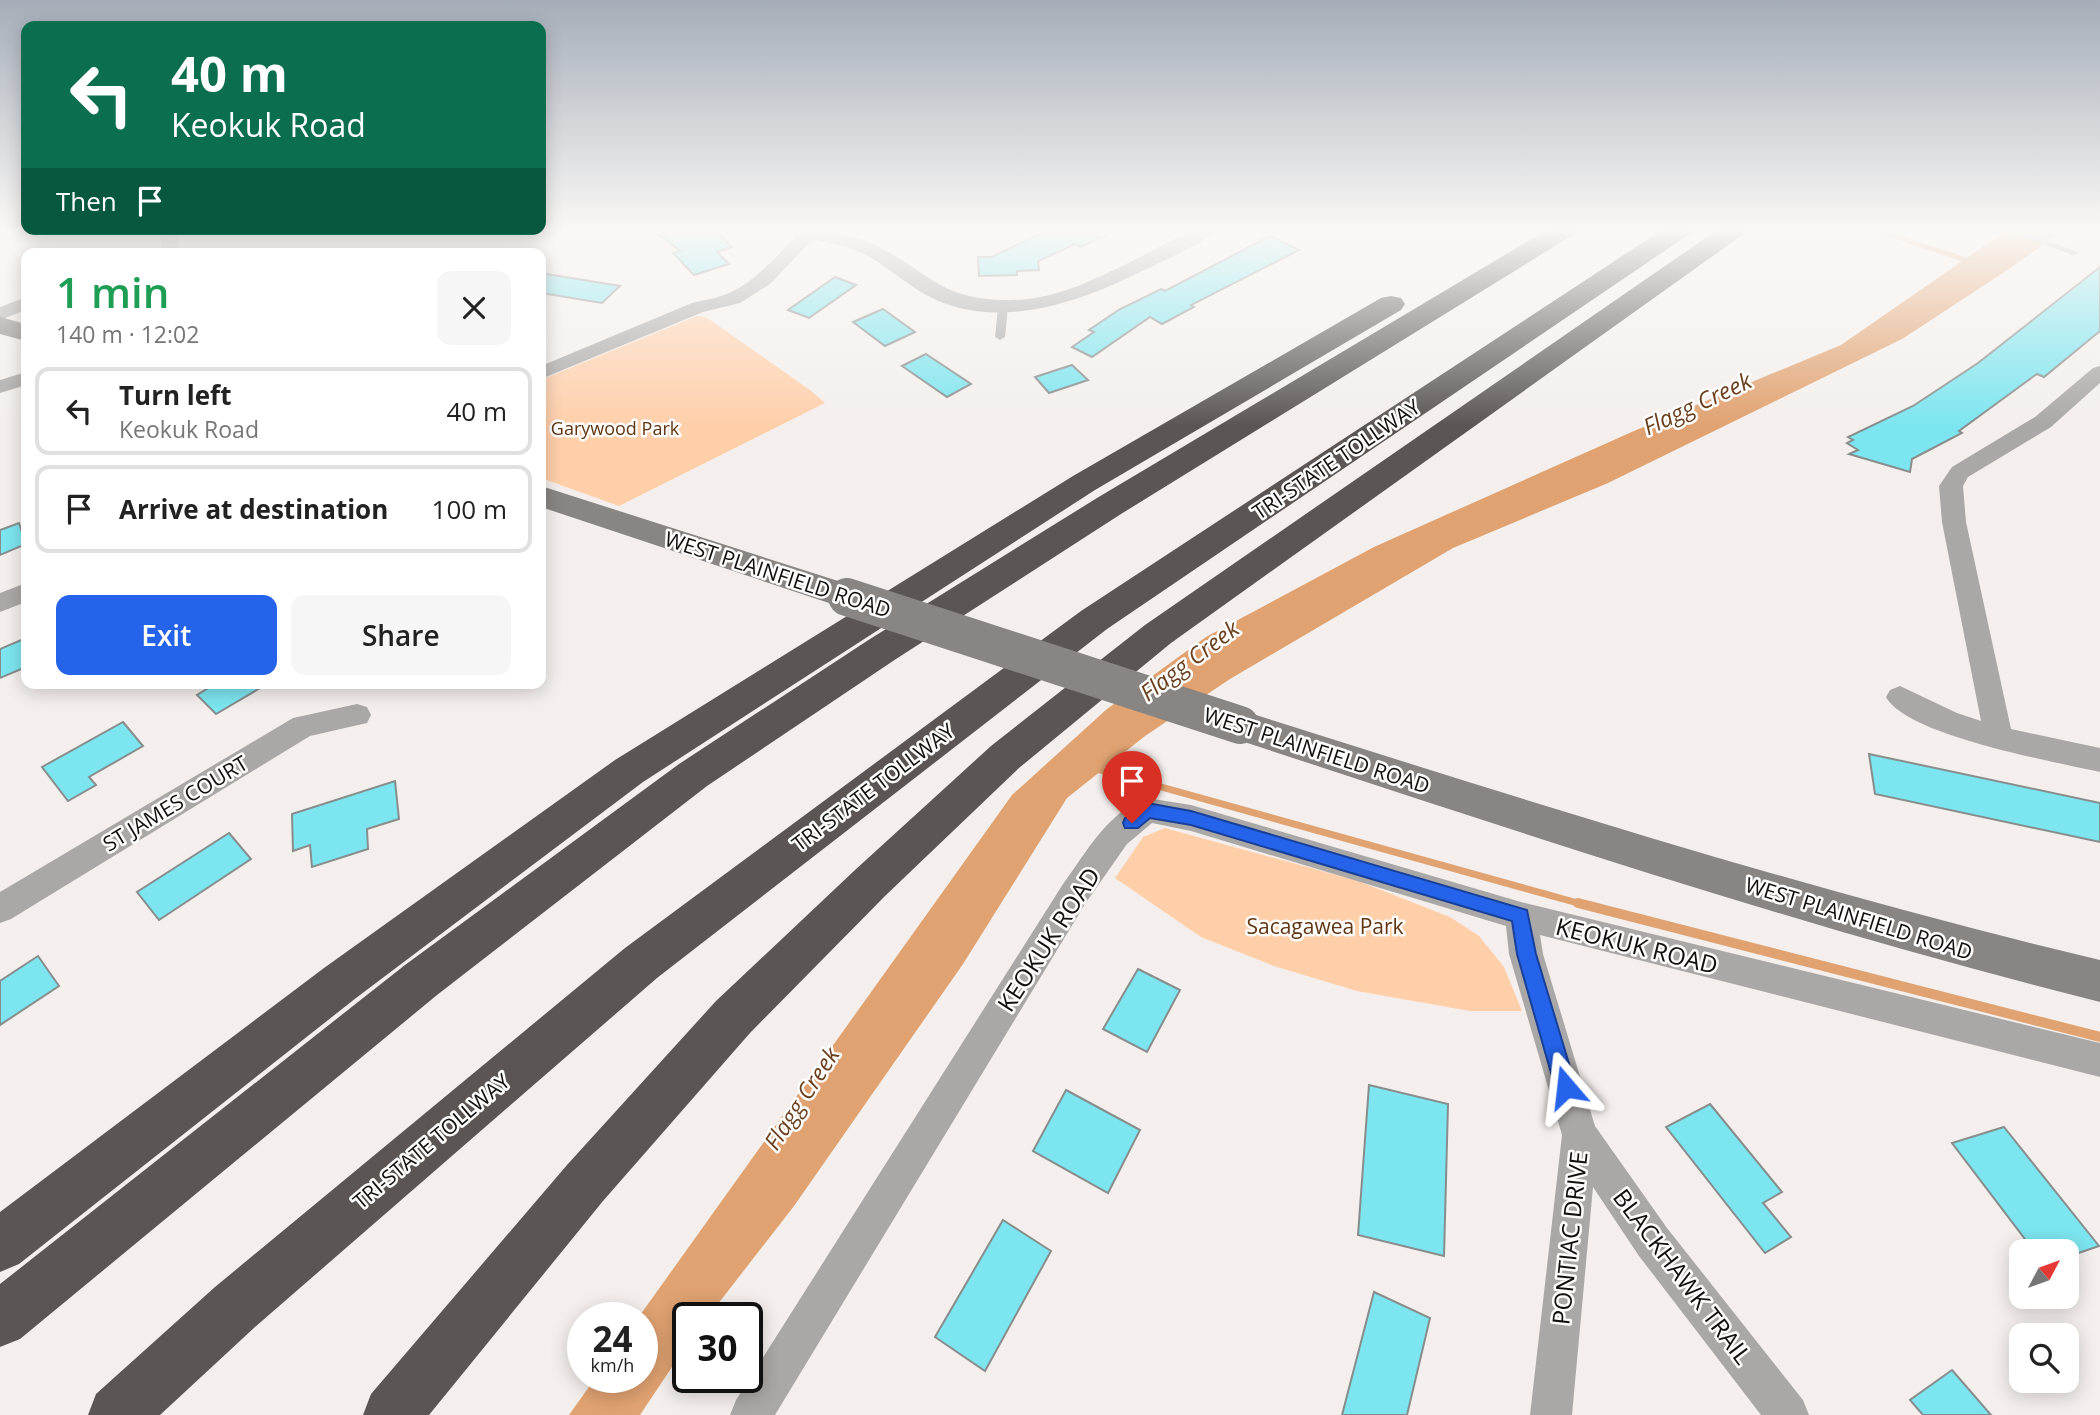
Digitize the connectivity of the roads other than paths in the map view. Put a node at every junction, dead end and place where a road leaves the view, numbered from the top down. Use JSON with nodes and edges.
{"nodes":[{"id":1,"x":741,"y":294,"type":"edge"},
{"id":2,"x":939,"y":294,"type":"edge"},
{"id":3,"x":1070,"y":294,"type":"edge"},
{"id":4,"x":1406,"y":294,"type":"edge"},
{"id":5,"x":1458,"y":294,"type":"edge"},
{"id":6,"x":1583,"y":294,"type":"edge"},
{"id":7,"x":1642,"y":294,"type":"edge"},
{"id":8,"x":1675,"y":294,"type":"edge"},
{"id":9,"x":21,"y":305,"type":"edge"},
{"id":10,"x":1003,"y":307,"type":"junction"},
{"id":11,"x":0,"y":314,"type":"edge"},
{"id":12,"x":0,"y":325,"type":"edge"},
{"id":13,"x":21,"y":331,"type":"edge"},
{"id":14,"x":1000,"y":337,"type":"dead end"},
{"id":15,"x":546,"y":371,"type":"edge"},
{"id":16,"x":2100,"y":372,"type":"edge"},
{"id":17,"x":21,"y":380,"type":"edge"},
{"id":18,"x":0,"y":387,"type":"edge"},
{"id":19,"x":546,"y":498,"type":"edge"},
{"id":20,"x":21,"y":594,"type":"edge"},
{"id":21,"x":0,"y":603,"type":"edge"},
{"id":22,"x":1158,"y":634,"type":"junction"},
{"id":23,"x":1900,"y":697,"type":"dead end"},
{"id":24,"x":358,"y":715,"type":"dead end"},
{"id":25,"x":1998,"y":736,"type":"junction"},
{"id":26,"x":2100,"y":760,"type":"edge"},
{"id":27,"x":0,"y":909,"type":"edge"},
{"id":28,"x":1521,"y":916,"type":"junction"},
{"id":29,"x":2100,"y":981,"type":"edge"},
{"id":30,"x":2100,"y":1060,"type":"edge"},
{"id":31,"x":1580,"y":1135,"type":"junction"},
{"id":32,"x":0,"y":1245,"type":"edge"},
{"id":33,"x":0,"y":1319,"type":"edge"},
{"id":34,"x":117,"y":1415,"type":"edge"},
{"id":35,"x":392,"y":1415,"type":"edge"},
{"id":36,"x":751,"y":1415,"type":"edge"},
{"id":37,"x":1551,"y":1415,"type":"edge"},
{"id":38,"x":1788,"y":1415,"type":"edge"}],
"edges":[{"from":1,"to":15,"type":"street"},
{"from":2,"to":10,"type":"street"},
{"from":3,"to":10,"type":"street"},
{"from":4,"to":32,"type":"highway"},
{"from":5,"to":33,"type":"highway"},
{"from":6,"to":34,"type":"highway","name":"TRI-STATE TOLLWAY"},
{"from":7,"to":22,"type":"highway"},
{"from":8,"to":22,"type":"highway"},
{"from":9,"to":11,"type":"street"},
{"from":10,"to":14,"type":"lane"},
{"from":12,"to":13,"type":"main road"},
{"from":16,"to":25,"type":"street"},
{"from":17,"to":18,"type":"street"},
{"from":19,"to":29,"type":"main road","name":"WEST PLAINFIELD ROAD","bridge":true},
{"from":20,"to":21,"type":"street"},
{"from":22,"to":35,"type":"highway"},
{"from":23,"to":25,"type":"street"},
{"from":24,"to":27,"type":"street","name":"ST JAMES COURT"},
{"from":25,"to":26,"type":"street"},
{"from":28,"to":30,"type":"street","name":"KEOKUK ROAD"},
{"from":28,"to":31,"type":"street","name":"PONTIAC DRIVE"},
{"from":28,"to":36,"type":"street","name":"KEOKUK ROAD"},
{"from":31,"to":37,"type":"street","name":"PONTIAC DRIVE"},
{"from":31,"to":38,"type":"street","name":"BLACKHAWK TRAIL"}]}
